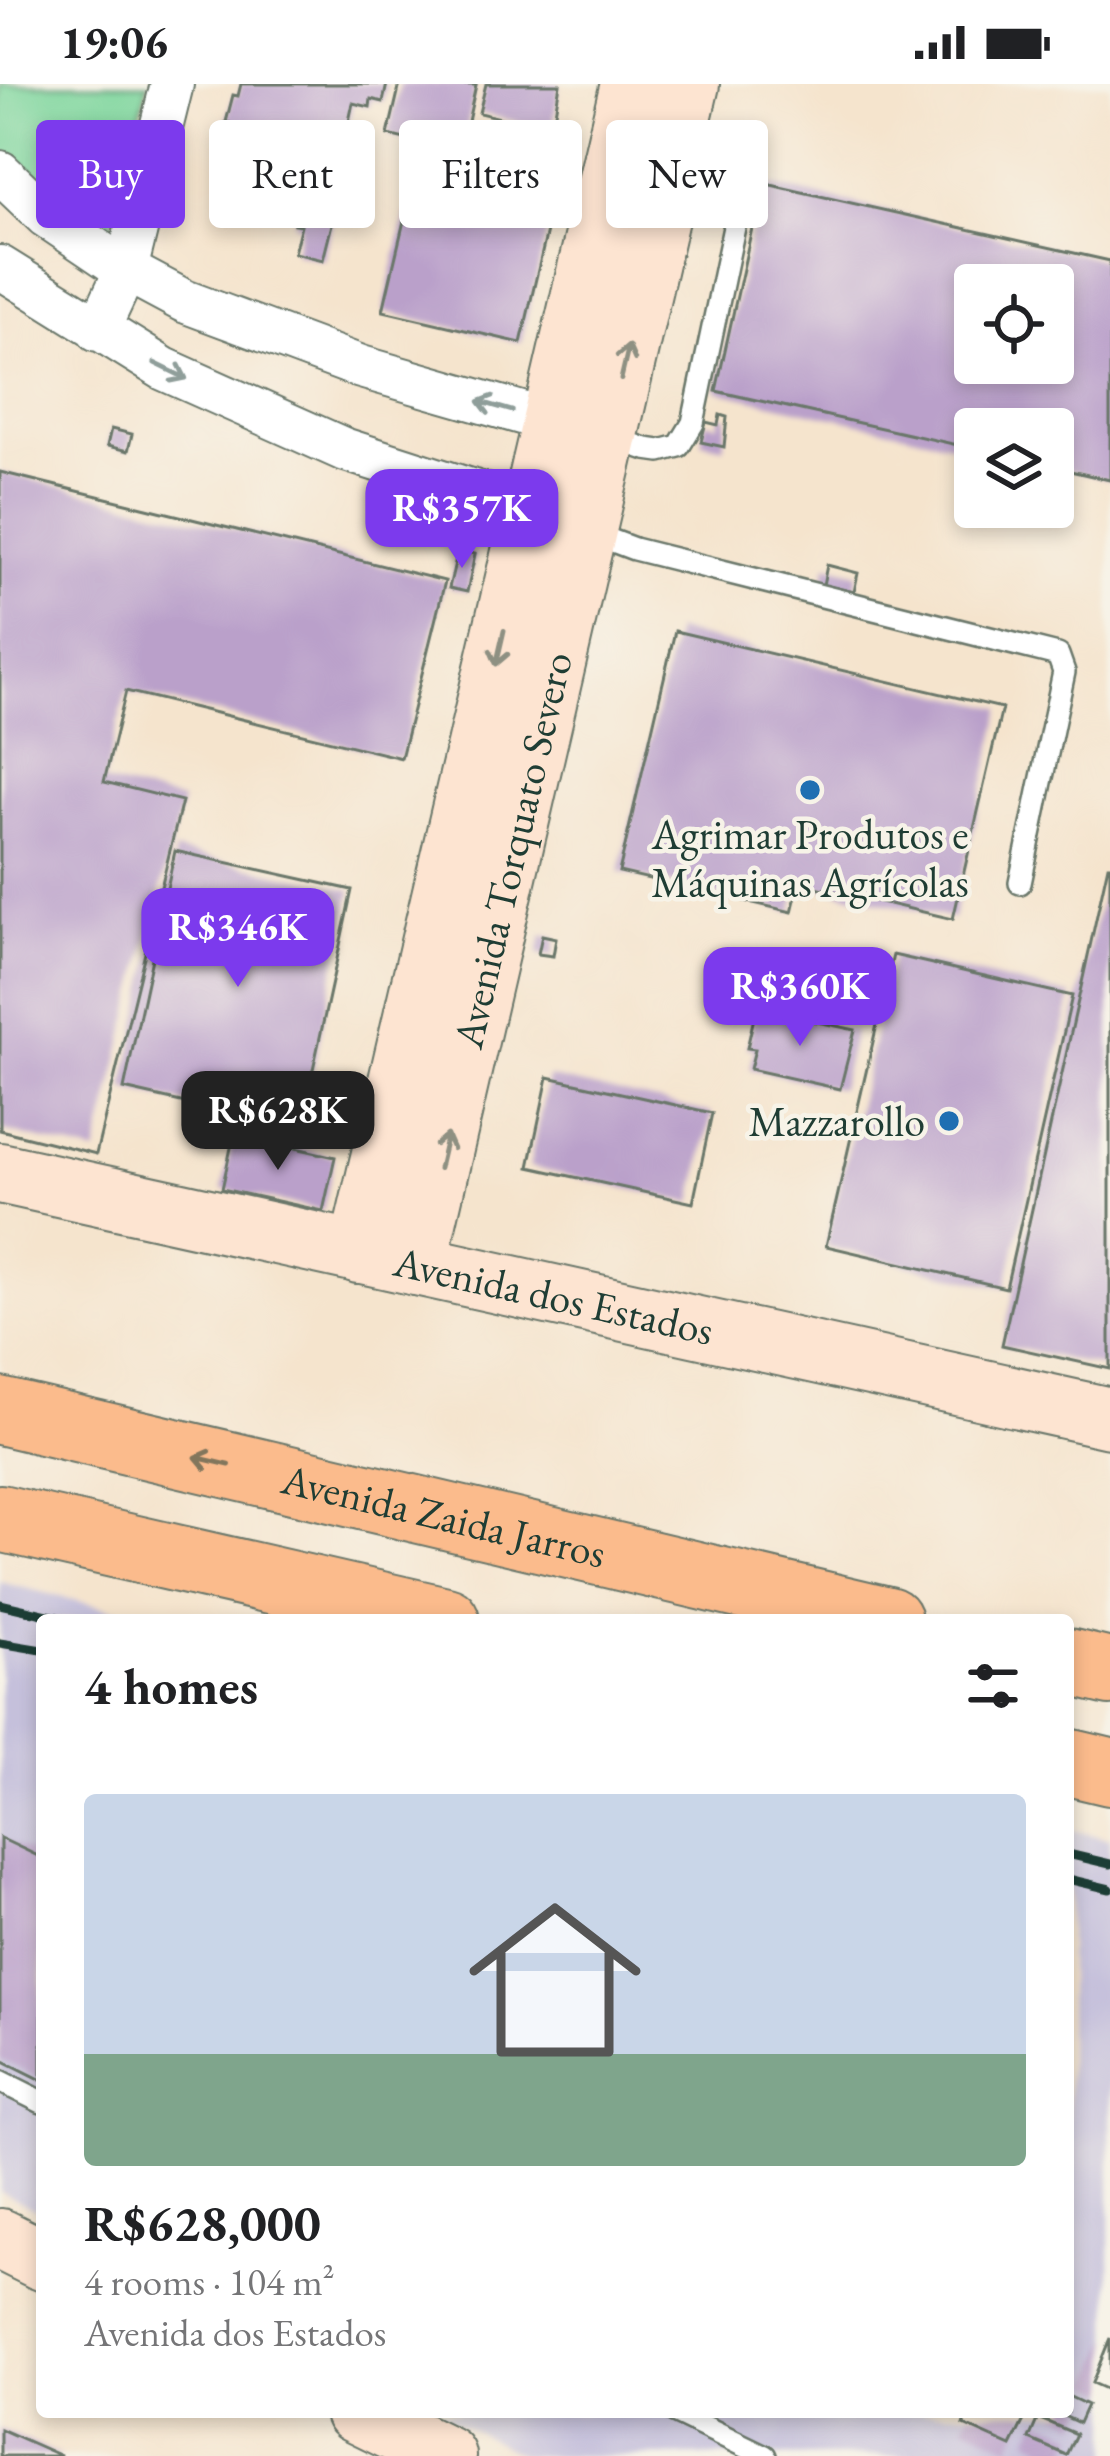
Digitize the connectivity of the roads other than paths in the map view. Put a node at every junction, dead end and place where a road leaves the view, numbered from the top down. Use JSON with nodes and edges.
{"nodes":[{"id":1,"x":172,"y":84,"type":"edge"},
{"id":2,"x":631,"y":84,"type":"edge"},
{"id":3,"x":689,"y":84,"type":"edge"},
{"id":4,"x":0,"y":172,"type":"edge"},
{"id":5,"x":734,"y":228,"type":"edge"},
{"id":6,"x":0,"y":267,"type":"edge"},
{"id":7,"x":126,"y":271,"type":"junction"},
{"id":8,"x":98,"y":329,"type":"junction"},
{"id":9,"x":580,"y":430,"type":"junction"},
{"id":10,"x":532,"y":508,"type":"junction"},
{"id":11,"x":587,"y":530,"type":"junction"},
{"id":12,"x":477,"y":875,"type":"junction"},
{"id":13,"x":1019,"y":883,"type":"dead end"},
{"id":14,"x":0,"y":1173,"type":"edge"},
{"id":15,"x":388,"y":1259,"type":"junction"},
{"id":16,"x":0,"y":1411,"type":"edge"},
{"id":17,"x":1110,"y":1418,"type":"edge"},
{"id":18,"x":0,"y":1518,"type":"edge"},
{"id":19,"x":420,"y":1614,"type":"edge"},
{"id":20,"x":863,"y":1614,"type":"edge"},
{"id":21,"x":1074,"y":1663,"type":"edge"},
{"id":22,"x":1110,"y":1672,"type":"edge"},
{"id":23,"x":1074,"y":1763,"type":"edge"},
{"id":24,"x":1110,"y":1772,"type":"edge"},
{"id":25,"x":0,"y":2081,"type":"edge"},
{"id":26,"x":36,"y":2099,"type":"edge"},
{"id":27,"x":0,"y":2239,"type":"edge"},
{"id":28,"x":36,"y":2257,"type":"edge"},
{"id":29,"x":686,"y":2418,"type":"edge"},
{"id":30,"x":765,"y":2456,"type":"edge"}],
"edges":[{"from":1,"to":7,"type":"street"},
{"from":2,"to":9,"type":"street","name":"Avenida Torquato Severo"},
{"from":9,"to":3,"type":"street","name":"Avenida Torquato Severo","one_way":true},
{"from":4,"to":7,"type":"street"},
{"from":5,"to":9,"type":"lane"},
{"from":6,"to":8,"type":"street"},
{"from":7,"to":8,"type":"street"},
{"from":9,"to":7,"type":"street","one_way":true},
{"from":8,"to":10,"type":"street","one_way":true},
{"from":9,"to":10,"type":"street","name":"Avenida Torquato Severo"},
{"from":9,"to":11,"type":"street","name":"Avenida Torquato Severo"},
{"from":10,"to":11,"type":"street"},
{"from":10,"to":12,"type":"street","name":"Avenida Torquato Severo","one_way":true},
{"from":11,"to":12,"type":"street","name":"Avenida Torquato Severo"},
{"from":11,"to":13,"type":"lane"},
{"from":12,"to":15,"type":"street","name":"Avenida Torquato Severo"},
{"from":14,"to":15,"type":"street","name":"Avenida dos Estados"},
{"from":15,"to":17,"type":"street","name":"Avenida dos Estados"},
{"from":20,"to":16,"type":"highway","name":"Avenida Zaida Jarros","one_way":true},
{"from":18,"to":19,"type":"highway"},
{"from":21,"to":22,"type":"highway"},
{"from":23,"to":24,"type":"highway"},
{"from":25,"to":26,"type":"lane"},
{"from":27,"to":28,"type":"street"},
{"from":29,"to":30,"type":"lane"}]}
